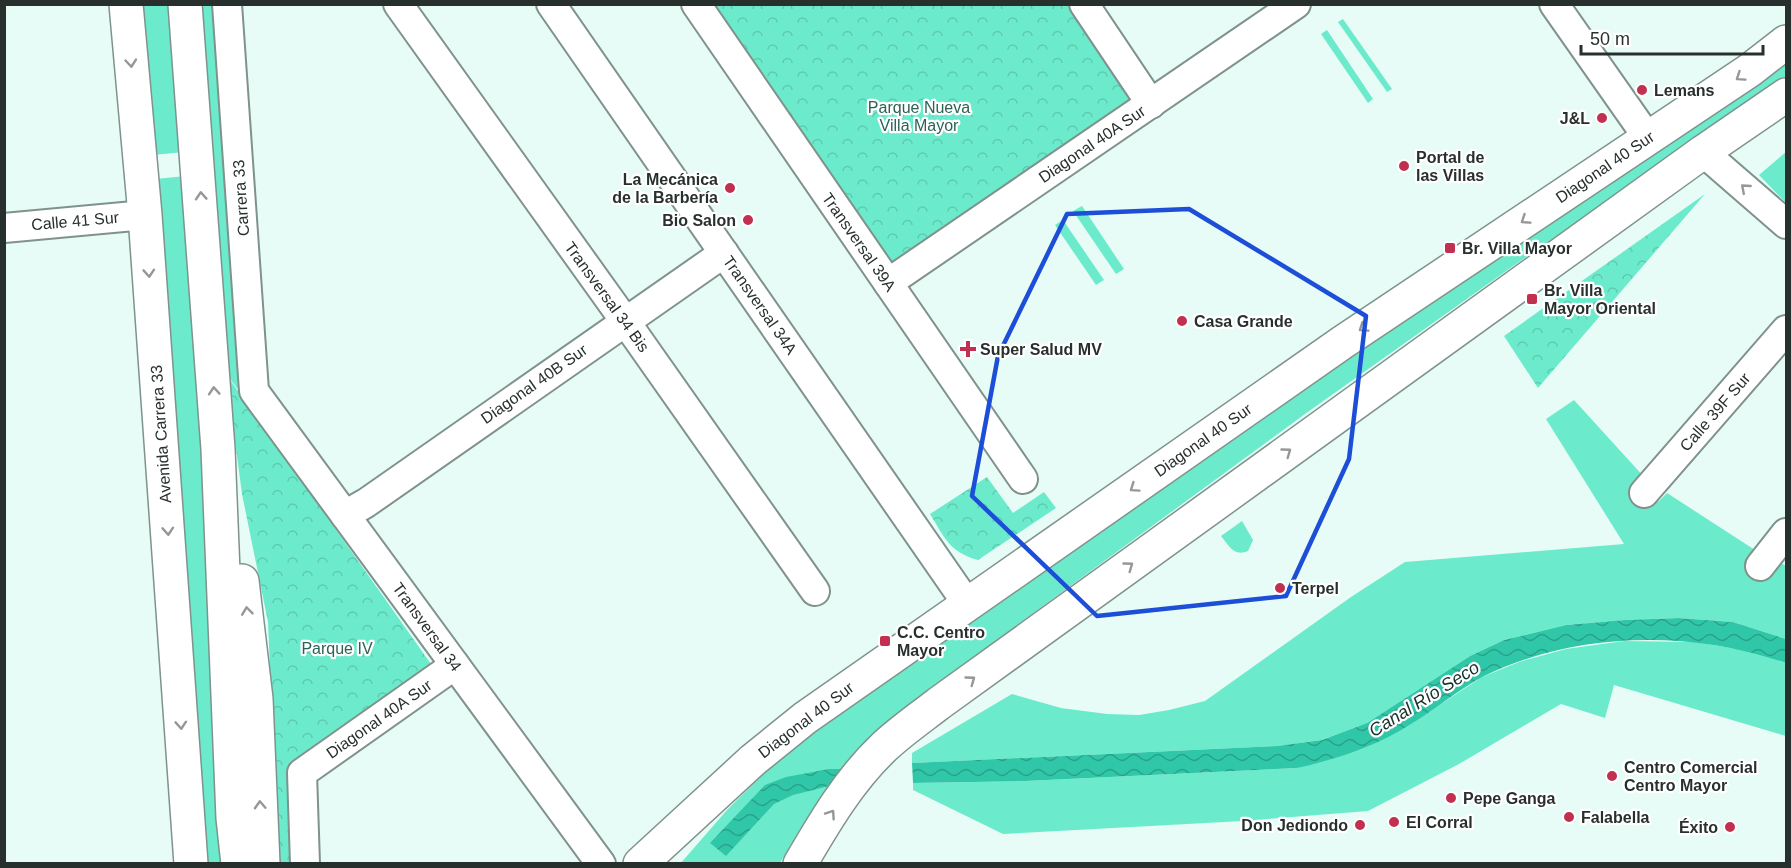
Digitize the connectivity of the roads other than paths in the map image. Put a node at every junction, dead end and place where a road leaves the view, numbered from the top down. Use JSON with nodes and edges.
{"nodes":[{"id":1,"x":126,"y":4,"type":"edge"},
{"id":2,"x":185,"y":4,"type":"edge"},
{"id":3,"x":227,"y":4,"type":"edge"},
{"id":4,"x":398,"y":4,"type":"edge"},
{"id":5,"x":551,"y":4,"type":"edge"},
{"id":6,"x":696,"y":4,"type":"edge"},
{"id":7,"x":1084,"y":4,"type":"edge"},
{"id":8,"x":1296,"y":4,"type":"edge"},
{"id":9,"x":1554,"y":4,"type":"edge"},
{"id":10,"x":1786,"y":42,"type":"edge"},
{"id":11,"x":1786,"y":95,"type":"edge"},
{"id":12,"x":1151,"y":104,"type":"junction"},
{"id":13,"x":1648,"y":138,"type":"junction"},
{"id":14,"x":1703,"y":152,"type":"junction"},
{"id":15,"x":145,"y":215,"type":"junction"},
{"id":16,"x":1786,"y":224,"type":"edge"},
{"id":17,"x":4,"y":228,"type":"edge"},
{"id":18,"x":724,"y":253,"type":"junction"},
{"id":19,"x":888,"y":283,"type":"junction"},
{"id":20,"x":625,"y":321,"type":"junction"},
{"id":21,"x":1786,"y":330,"type":"edge"},
{"id":22,"x":254,"y":391,"type":"joint"},
{"id":23,"x":218,"y":449,"type":"junction"},
{"id":24,"x":1023,"y":479,"type":"dead end"},
{"id":25,"x":1644,"y":494,"type":"dead end"},
{"id":26,"x":345,"y":515,"type":"junction"},
{"id":27,"x":1786,"y":533,"type":"edge"},
{"id":28,"x":1760,"y":566,"type":"dead end"},
{"id":29,"x":815,"y":591,"type":"dead end"},
{"id":30,"x":968,"y":605,"type":"junction"},
{"id":31,"x":455,"y":665,"type":"junction"},
{"id":32,"x":692,"y":816,"type":"junction"},
{"id":33,"x":191,"y":864,"type":"edge"},
{"id":34,"x":238,"y":864,"type":"edge"},
{"id":35,"x":263,"y":864,"type":"edge"},
{"id":36,"x":305,"y":864,"type":"edge"},
{"id":37,"x":601,"y":864,"type":"edge"},
{"id":38,"x":640,"y":864,"type":"edge"},
{"id":39,"x":667,"y":864,"type":"edge"},
{"id":40,"x":800,"y":864,"type":"edge"}],
"edges":[{"from":1,"to":15,"type":"main road","name":"Avenida Carrera 33","one_way":true},
{"from":23,"to":2,"type":"main road","one_way":true},
{"from":3,"to":22,"type":"street","name":"Carrera 33"},
{"from":4,"to":20,"type":"street","name":"Transversal 34 Bis"},
{"from":5,"to":18,"type":"street","name":"Transversal 34A"},
{"from":6,"to":19,"type":"street","name":"Transversal 39A"},
{"from":7,"to":12,"type":"street"},
{"from":8,"to":12,"type":"street","name":"Diagonal 40A Sur"},
{"from":9,"to":13,"type":"street"},
{"from":10,"to":13,"type":"main road","name":"Diagonal 40 Sur","one_way":true},
{"from":11,"to":14,"type":"main road"},
{"from":12,"to":19,"type":"street","name":"Diagonal 40A Sur"},
{"from":13,"to":30,"type":"main road","name":"Diagonal 40 Sur","one_way":true},
{"from":16,"to":14,"type":"street","one_way":true},
{"from":40,"to":14,"type":"main road","one_way":true},
{"from":15,"to":17,"type":"street","name":"Calle 41 Sur"},
{"from":15,"to":33,"type":"main road","name":"Avenida Carrera 33","one_way":true},
{"from":18,"to":20,"type":"street","name":"Diagonal 40B Sur"},
{"from":18,"to":30,"type":"street","name":"Transversal 34A"},
{"from":19,"to":24,"type":"street","name":"Transversal 39A"},
{"from":20,"to":26,"type":"street","name":"Diagonal 40B Sur"},
{"from":20,"to":29,"type":"street","name":"Transversal 34 Bis"},
{"from":21,"to":25,"type":"street","name":"Calle 39F Sur"},
{"from":22,"to":26,"type":"street","name":"Transversal 34"},
{"from":23,"to":34,"type":"main road"},
{"from":35,"to":23,"type":"main road","one_way":true},
{"from":26,"to":31,"type":"street","name":"Transversal 34"},
{"from":27,"to":28,"type":"street"},
{"from":30,"to":32,"type":"main road","name":"Diagonal 40 Sur"},
{"from":31,"to":36,"type":"street","name":"Diagonal 40A Sur"},
{"from":31,"to":37,"type":"street","name":"Transversal 34"},
{"from":32,"to":38,"type":"main road","name":"Diagonal 40 Sur"},
{"from":32,"to":39,"type":"main road"}]}
